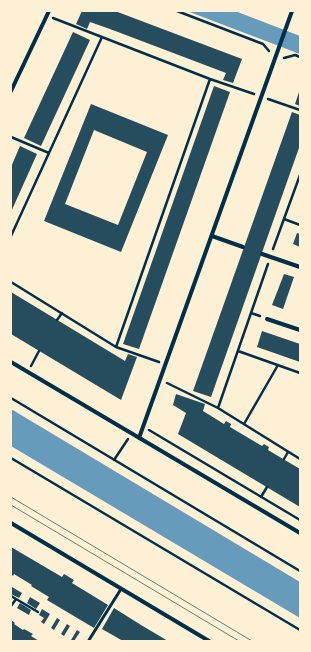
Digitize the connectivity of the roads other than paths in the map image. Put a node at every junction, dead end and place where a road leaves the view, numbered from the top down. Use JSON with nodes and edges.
{"nodes":[{"id":1,"x":49,"y":11,"type":"edge"},
{"id":2,"x":292,"y":11,"type":"edge"},
{"id":3,"x":11,"y":92,"type":"edge"},
{"id":4,"x":212,"y":236,"type":"junction"},
{"id":5,"x":243,"y":247,"type":"dead end"},
{"id":6,"x":262,"y":254,"type":"dead end"},
{"id":7,"x":300,"y":267,"type":"edge"},
{"id":8,"x":267,"y":319,"type":"dead end"},
{"id":9,"x":300,"y":330,"type":"edge"},
{"id":10,"x":11,"y":362,"type":"edge"},
{"id":11,"x":139,"y":438,"type":"junction"},
{"id":12,"x":11,"y":523,"type":"edge"},
{"id":13,"x":300,"y":533,"type":"edge"},
{"id":14,"x":121,"y":588,"type":"junction"},
{"id":15,"x":201,"y":636,"type":"junction"},
{"id":16,"x":89,"y":640,"type":"edge"},
{"id":17,"x":198,"y":641,"type":"edge"},
{"id":18,"x":209,"y":641,"type":"edge"}],
"edges":[{"from":1,"to":3,"type":"street"},
{"from":2,"to":4,"type":"street"},
{"from":4,"to":5,"type":"street"},
{"from":4,"to":11,"type":"street"},
{"from":6,"to":7,"type":"street"},
{"from":8,"to":9,"type":"street"},
{"from":10,"to":11,"type":"street"},
{"from":11,"to":13,"type":"street"},
{"from":12,"to":14,"type":"street"},
{"from":14,"to":15,"type":"street"},
{"from":14,"to":16,"type":"lane"},
{"from":15,"to":17,"type":"street"},
{"from":15,"to":18,"type":"street"}]}
